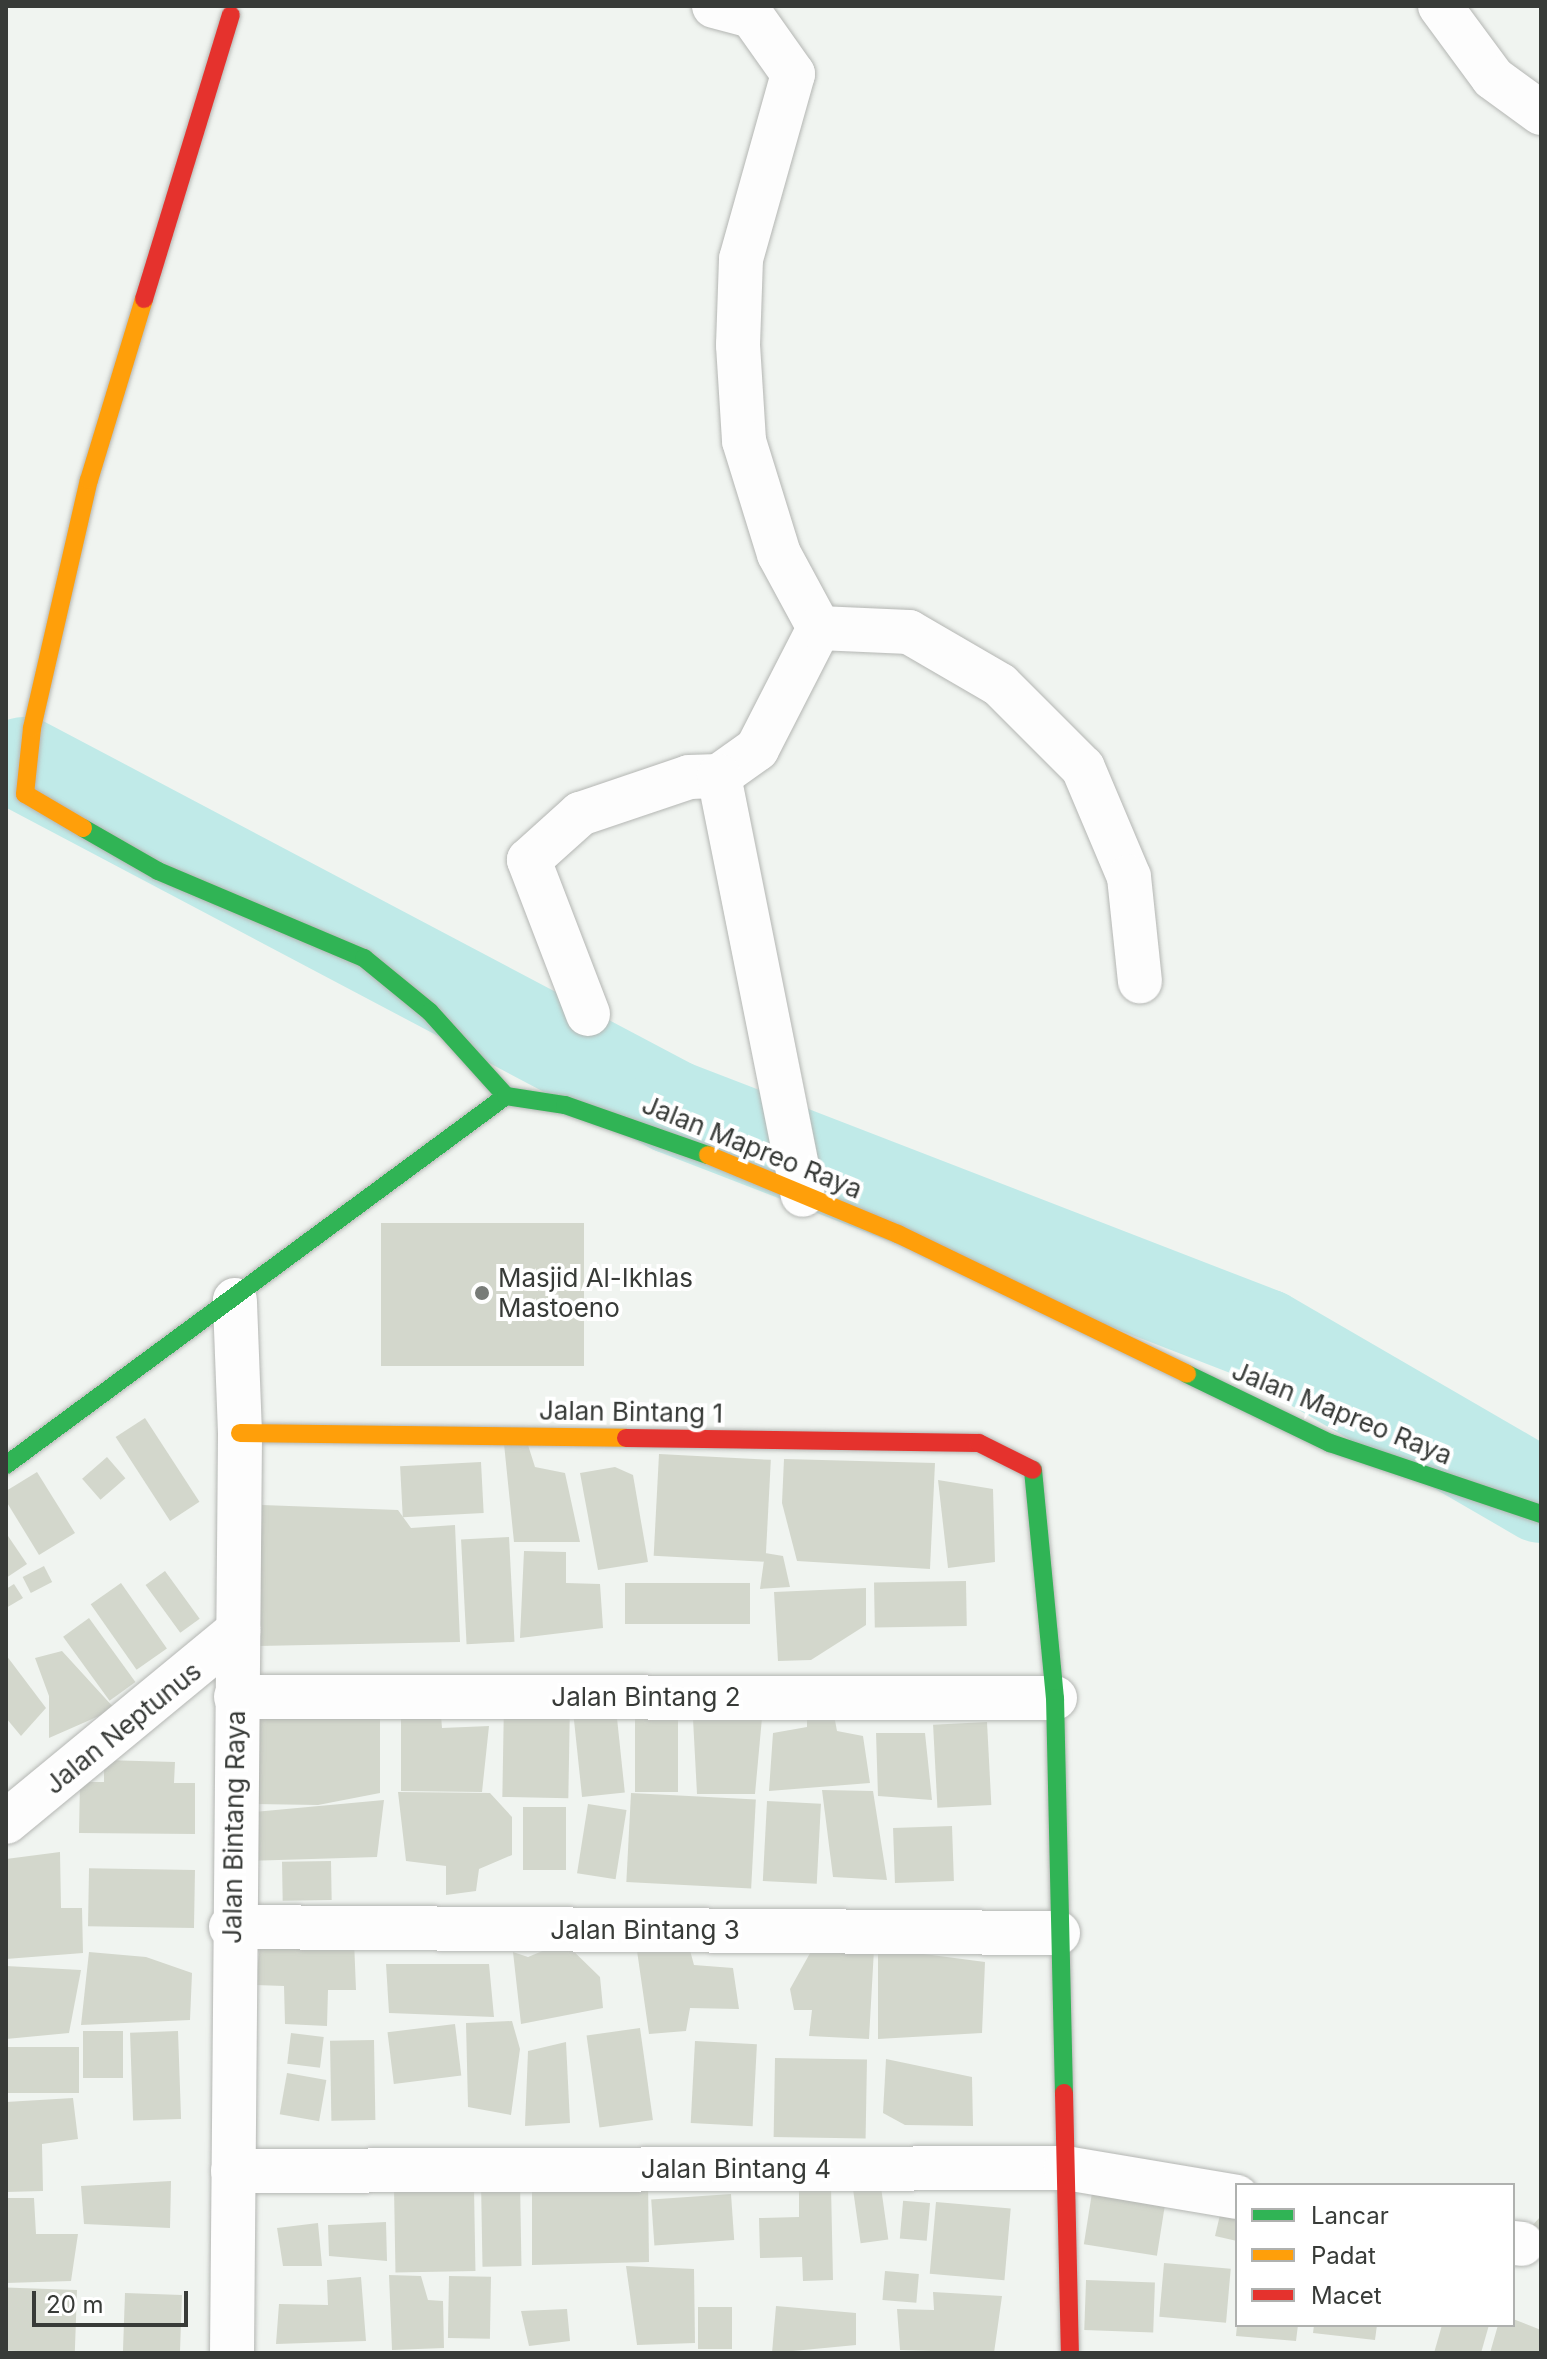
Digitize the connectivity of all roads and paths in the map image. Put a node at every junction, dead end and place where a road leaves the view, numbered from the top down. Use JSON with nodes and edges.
{"nodes":[{"id":1,"x":714,"y":6,"type":"edge"},
{"id":2,"x":1440,"y":6,"type":"edge"},
{"id":3,"x":231,"y":15,"type":"dead end"},
{"id":4,"x":1541,"y":113,"type":"edge"},
{"id":5,"x":819,"y":628,"type":"junction"},
{"id":6,"x":719,"y":776,"type":"junction"},
{"id":7,"x":1140,"y":981,"type":"dead end"},
{"id":8,"x":588,"y":1014,"type":"dead end"},
{"id":9,"x":506,"y":1096,"type":"junction"},
{"id":10,"x":803,"y":1195,"type":"junction"},
{"id":11,"x":235,"y":1300,"type":"junction"},
{"id":12,"x":240,"y":1433,"type":"junction"},
{"id":13,"x":6,"y":1465,"type":"edge"},
{"id":14,"x":1541,"y":1514,"type":"edge"},
{"id":15,"x":238,"y":1631,"type":"junction"},
{"id":16,"x":236,"y":1697,"type":"junction"},
{"id":17,"x":1055,"y":1698,"type":"junction"},
{"id":18,"x":6,"y":1822,"type":"edge"},
{"id":19,"x":231,"y":1927,"type":"junction"},
{"id":20,"x":1058,"y":1933,"type":"junction"},
{"id":21,"x":1066,"y":2168,"type":"junction"},
{"id":22,"x":233,"y":2171,"type":"junction"},
{"id":23,"x":1235,"y":2197,"type":"edge"},
{"id":24,"x":232,"y":2353,"type":"edge"},
{"id":25,"x":1070,"y":2353,"type":"edge"}],
"edges":[{"from":1,"to":5,"type":"street"},
{"from":2,"to":4,"type":"street"},
{"from":3,"to":9,"type":"street"},
{"from":5,"to":6,"type":"street"},
{"from":5,"to":7,"type":"street"},
{"from":6,"to":8,"type":"street"},
{"from":6,"to":10,"type":"street"},
{"from":9,"to":10,"type":"street","name":"Jalan Mapreo Raya"},
{"from":9,"to":11,"type":"street"},
{"from":10,"to":14,"type":"street","name":"Jalan Mapreo Raya"},
{"from":11,"to":12,"type":"street","name":"Jalan Bintang Raya"},
{"from":11,"to":13,"type":"street"},
{"from":12,"to":15,"type":"street","name":"Jalan Bintang Raya"},
{"from":12,"to":17,"type":"street","name":"Jalan Bintang 1"},
{"from":15,"to":16,"type":"street","name":"Jalan Bintang Raya"},
{"from":15,"to":18,"type":"street","name":"Jalan Neptunus"},
{"from":16,"to":17,"type":"street","name":"Jalan Bintang 2"},
{"from":16,"to":19,"type":"street","name":"Jalan Bintang Raya"},
{"from":17,"to":20,"type":"street"},
{"from":19,"to":20,"type":"street","name":"Jalan Bintang 3"},
{"from":19,"to":22,"type":"street","name":"Jalan Bintang Raya"},
{"from":20,"to":21,"type":"street"},
{"from":21,"to":22,"type":"street","name":"Jalan Bintang 4"},
{"from":21,"to":23,"type":"street","name":"Jalan Bintang 4"},
{"from":21,"to":25,"type":"street"},
{"from":22,"to":24,"type":"street","name":"Jalan Bintang Raya"}]}
